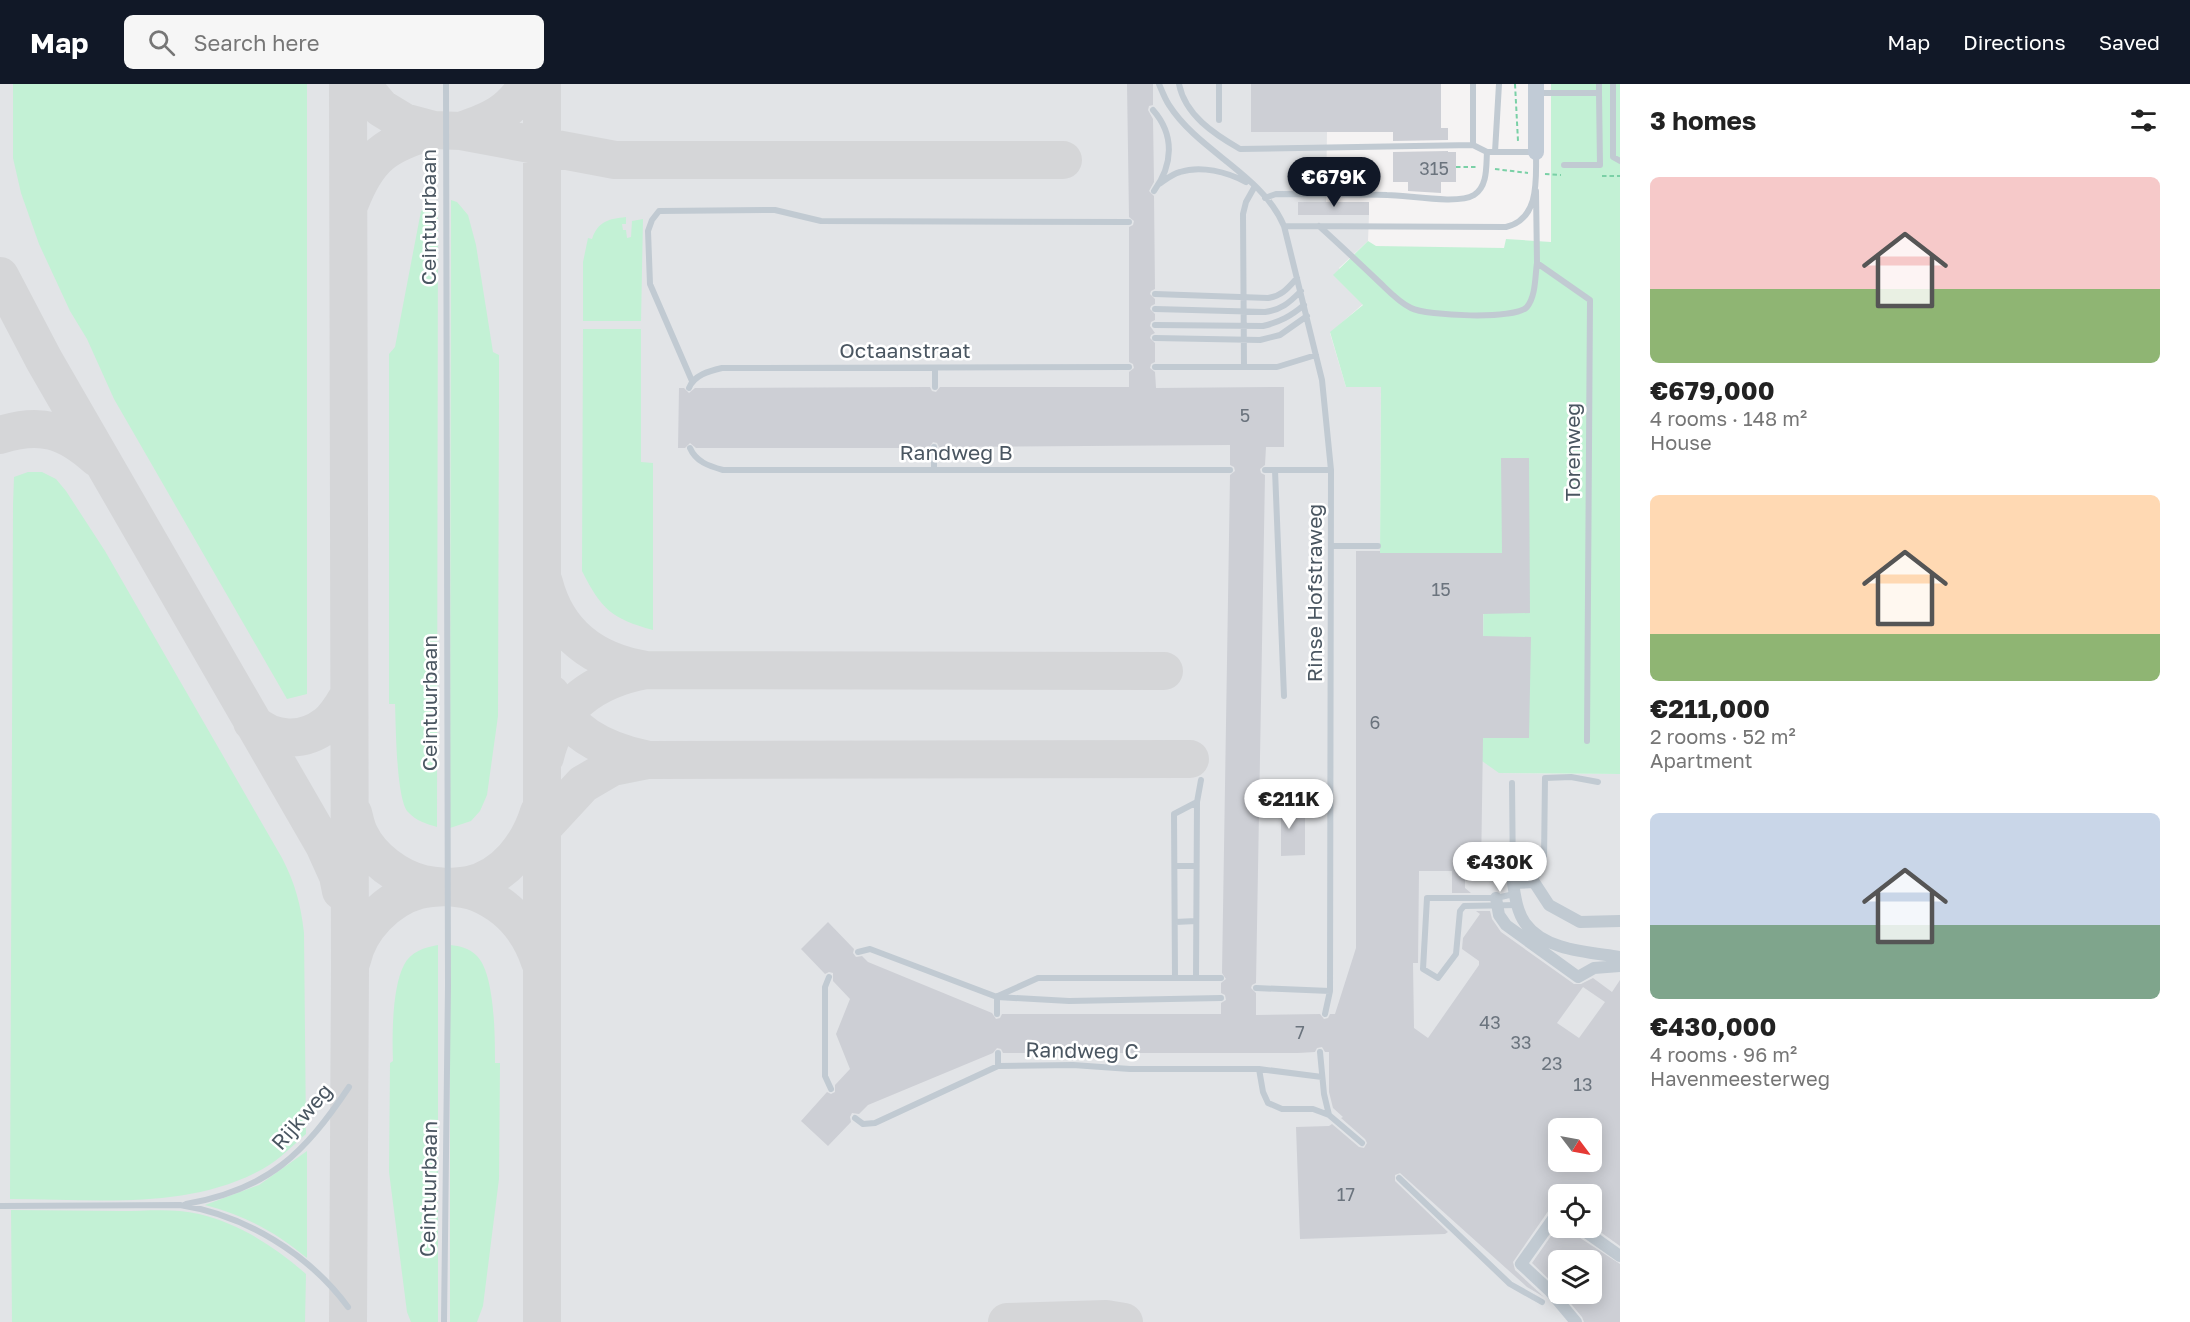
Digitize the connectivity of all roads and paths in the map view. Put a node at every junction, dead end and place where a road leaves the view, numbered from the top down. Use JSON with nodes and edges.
{"nodes":[{"id":1,"x":446,"y":84,"type":"edge"},
{"id":2,"x":1159,"y":84,"type":"edge"},
{"id":3,"x":1179,"y":84,"type":"edge"},
{"id":4,"x":1218,"y":84,"type":"edge"},
{"id":5,"x":1473,"y":84,"type":"edge"},
{"id":6,"x":1499,"y":84,"type":"edge"},
{"id":7,"x":1515,"y":84,"type":"edge"},
{"id":8,"x":1599,"y":84,"type":"edge"},
{"id":9,"x":1615,"y":85,"type":"edge"},
{"id":10,"x":1536,"y":88,"type":"edge"},
{"id":11,"x":1599,"y":93,"type":"junction"},
{"id":12,"x":1153,"y":110,"type":"dead end"},
{"id":13,"x":1219,"y":120,"type":"dead end"},
{"id":14,"x":1473,"y":145,"type":"junction"},
{"id":15,"x":1517,"y":151,"type":"junction"},
{"id":16,"x":1486,"y":152,"type":"junction"},
{"id":17,"x":1495,"y":152,"type":"junction"},
{"id":18,"x":1536,"y":152,"type":"junction"},
{"id":19,"x":1620,"y":161,"type":"edge"},
{"id":20,"x":1564,"y":165,"type":"dead end"},
{"id":21,"x":1517,"y":172,"type":"dead end"},
{"id":22,"x":1159,"y":184,"type":"junction"},
{"id":23,"x":1255,"y":186,"type":"junction"},
{"id":24,"x":1154,"y":191,"type":"dead end"},
{"id":25,"x":1536,"y":191,"type":"junction"},
{"id":26,"x":1265,"y":198,"type":"junction"},
{"id":27,"x":1129,"y":222,"type":"dead end"},
{"id":28,"x":1284,"y":226,"type":"junction"},
{"id":29,"x":1319,"y":226,"type":"junction"},
{"id":30,"x":1537,"y":263,"type":"junction"},
{"id":31,"x":1297,"y":278,"type":"junction"},
{"id":32,"x":1301,"y":291,"type":"junction"},
{"id":33,"x":1155,"y":294,"type":"dead end"},
{"id":34,"x":1244,"y":297,"type":"junction"},
{"id":35,"x":1304,"y":304,"type":"junction"},
{"id":36,"x":1155,"y":309,"type":"dead end"},
{"id":37,"x":1244,"y":312,"type":"junction"},
{"id":38,"x":1307,"y":316,"type":"junction"},
{"id":39,"x":1155,"y":325,"type":"dead end"},
{"id":40,"x":1244,"y":326,"type":"junction"},
{"id":41,"x":1155,"y":338,"type":"dead end"},
{"id":42,"x":1244,"y":340,"type":"junction"},
{"id":43,"x":1316,"y":355,"type":"junction"},
{"id":44,"x":1129,"y":367,"type":"dead end"},
{"id":45,"x":1155,"y":367,"type":"dead end"},
{"id":46,"x":1244,"y":367,"type":"junction"},
{"id":47,"x":935,"y":368,"type":"junction"},
{"id":48,"x":935,"y":387,"type":"dead end"},
{"id":49,"x":934,"y":447,"type":"dead end"},
{"id":50,"x":690,"y":448,"type":"dead end"},
{"id":51,"x":934,"y":469,"type":"junction"},
{"id":52,"x":1230,"y":470,"type":"dead end"},
{"id":53,"x":1265,"y":470,"type":"dead end"},
{"id":54,"x":1275,"y":470,"type":"junction"},
{"id":55,"x":1331,"y":470,"type":"junction"},
{"id":56,"x":1333,"y":546,"type":"junction"},
{"id":57,"x":1378,"y":546,"type":"dead end"},
{"id":58,"x":1284,"y":696,"type":"dead end"},
{"id":59,"x":1587,"y":741,"type":"dead end"},
{"id":60,"x":1201,"y":780,"type":"dead end"},
{"id":61,"x":1598,"y":782,"type":"dead end"},
{"id":62,"x":1512,"y":783,"type":"dead end"},
{"id":63,"x":1197,"y":802,"type":"junction"},
{"id":64,"x":1175,"y":866,"type":"junction"},
{"id":65,"x":1196,"y":866,"type":"junction"},
{"id":66,"x":1534,"y":882,"type":"junction"},
{"id":67,"x":1515,"y":894,"type":"junction"},
{"id":68,"x":1497,"y":902,"type":"junction"},
{"id":69,"x":1196,"y":921,"type":"junction"},
{"id":70,"x":1620,"y":921,"type":"edge"},
{"id":71,"x":1175,"y":922,"type":"junction"},
{"id":72,"x":858,"y":952,"type":"dead end"},
{"id":73,"x":1620,"y":957,"type":"edge"},
{"id":74,"x":1620,"y":966,"type":"edge"},
{"id":75,"x":829,"y":977,"type":"dead end"},
{"id":76,"x":1175,"y":978,"type":"junction"},
{"id":77,"x":1196,"y":978,"type":"junction"},
{"id":78,"x":1221,"y":978,"type":"dead end"},
{"id":79,"x":1256,"y":988,"type":"dead end"},
{"id":80,"x":1330,"y":991,"type":"junction"},
{"id":81,"x":997,"y":997,"type":"junction"},
{"id":82,"x":1221,"y":998,"type":"dead end"},
{"id":83,"x":997,"y":1014,"type":"dead end"},
{"id":84,"x":1325,"y":1014,"type":"dead end"},
{"id":85,"x":1320,"y":1052,"type":"dead end"},
{"id":86,"x":998,"y":1053,"type":"dead end"},
{"id":87,"x":998,"y":1066,"type":"junction"},
{"id":88,"x":1259,"y":1069,"type":"junction"},
{"id":89,"x":1322,"y":1077,"type":"junction"},
{"id":90,"x":350,"y":1087,"type":"dead end"},
{"id":91,"x":831,"y":1089,"type":"dead end"},
{"id":92,"x":1329,"y":1115,"type":"junction"},
{"id":93,"x":855,"y":1118,"type":"dead end"},
{"id":94,"x":1362,"y":1143,"type":"dead end"},
{"id":95,"x":1399,"y":1178,"type":"dead end"},
{"id":96,"x":180,"y":1205,"type":"junction"},
{"id":97,"x":0,"y":1206,"type":"edge"},
{"id":98,"x":1548,"y":1226,"type":"edge"},
{"id":99,"x":1595,"y":1238,"type":"edge"},
{"id":100,"x":1620,"y":1256,"type":"edge"},
{"id":101,"x":1542,"y":1302,"type":"dead end"},
{"id":102,"x":348,"y":1307,"type":"dead end"},
{"id":103,"x":444,"y":1322,"type":"edge"},
{"id":104,"x":1576,"y":1322,"type":"edge"}],
"edges":[{"from":1,"to":103,"type":"lane","name":"Ceintuurbaan"},
{"from":2,"to":23,"type":"lane","name":"Rinse Hofstraweg"},
{"from":3,"to":14,"type":"lane"},
{"from":4,"to":13,"type":"lane"},
{"from":5,"to":14,"type":"lane"},
{"from":6,"to":17,"type":"lane"},
{"from":7,"to":15,"type":"path"},
{"from":8,"to":11,"type":"lane"},
{"from":9,"to":19,"type":"lane"},
{"from":10,"to":11,"type":"lane"},
{"from":10,"to":18,"type":"street"},
{"from":11,"to":20,"type":"lane"},
{"from":12,"to":22,"type":"lane","name":"Rinse Hofstraweg"},
{"from":14,"to":16,"type":"lane"},
{"from":15,"to":17,"type":"lane"},
{"from":15,"to":18,"type":"lane"},
{"from":15,"to":21,"type":"path"},
{"from":16,"to":17,"type":"lane"},
{"from":16,"to":26,"type":"lane"},
{"from":18,"to":25,"type":"lane"},
{"from":22,"to":23,"type":"lane","name":"Rinse Hofstraweg"},
{"from":22,"to":24,"type":"lane","name":"Rinse Hofstraweg"},
{"from":23,"to":26,"type":"lane","name":"Rinse Hofstraweg"},
{"from":23,"to":34,"type":"lane"},
{"from":25,"to":29,"type":"lane"},
{"from":25,"to":30,"type":"lane"},
{"from":26,"to":28,"type":"lane","name":"Rinse Hofstraweg"},
{"from":27,"to":47,"type":"lane","name":"Octaanstraat"},
{"from":28,"to":29,"type":"lane"},
{"from":28,"to":31,"type":"lane","name":"Rinse Hofstraweg"},
{"from":29,"to":30,"type":"lane"},
{"from":30,"to":59,"type":"lane","name":"Torenweg"},
{"from":31,"to":32,"type":"lane","name":"Rinse Hofstraweg"},
{"from":31,"to":34,"type":"lane"},
{"from":32,"to":35,"type":"lane","name":"Rinse Hofstraweg"},
{"from":32,"to":37,"type":"lane"},
{"from":33,"to":34,"type":"lane"},
{"from":34,"to":37,"type":"lane"},
{"from":35,"to":38,"type":"lane","name":"Rinse Hofstraweg"},
{"from":35,"to":40,"type":"lane"},
{"from":36,"to":37,"type":"lane"},
{"from":37,"to":40,"type":"lane"},
{"from":38,"to":42,"type":"lane"},
{"from":38,"to":43,"type":"lane","name":"Rinse Hofstraweg"},
{"from":39,"to":40,"type":"lane"},
{"from":40,"to":42,"type":"lane"},
{"from":41,"to":42,"type":"lane"},
{"from":42,"to":46,"type":"lane"},
{"from":43,"to":46,"type":"lane"},
{"from":43,"to":55,"type":"lane","name":"Rinse Hofstraweg"},
{"from":44,"to":47,"type":"lane","name":"Octaanstraat"},
{"from":45,"to":46,"type":"lane"},
{"from":47,"to":48,"type":"lane"},
{"from":49,"to":51,"type":"lane"},
{"from":50,"to":51,"type":"lane","name":"Randweg B"},
{"from":51,"to":52,"type":"lane","name":"Randweg B"},
{"from":53,"to":54,"type":"lane"},
{"from":54,"to":55,"type":"lane"},
{"from":54,"to":58,"type":"lane"},
{"from":55,"to":56,"type":"lane","name":"Rinse Hofstraweg"},
{"from":56,"to":57,"type":"lane"},
{"from":56,"to":80,"type":"lane","name":"Rinse Hofstraweg"},
{"from":60,"to":63,"type":"lane"},
{"from":61,"to":66,"type":"lane"},
{"from":62,"to":67,"type":"lane"},
{"from":63,"to":64,"type":"lane"},
{"from":63,"to":65,"type":"lane"},
{"from":64,"to":65,"type":"lane"},
{"from":64,"to":71,"type":"lane"},
{"from":65,"to":69,"type":"lane"},
{"from":66,"to":67,"type":"street"},
{"from":66,"to":70,"type":"street"},
{"from":67,"to":68,"type":"lane"},
{"from":67,"to":68,"type":"lane"},
{"from":67,"to":73,"type":"street"},
{"from":68,"to":68,"type":"lane"},
{"from":68,"to":74,"type":"street"},
{"from":69,"to":71,"type":"lane"},
{"from":69,"to":77,"type":"lane"},
{"from":71,"to":76,"type":"lane"},
{"from":72,"to":81,"type":"lane"},
{"from":75,"to":91,"type":"lane"},
{"from":76,"to":77,"type":"lane"},
{"from":76,"to":81,"type":"lane"},
{"from":77,"to":78,"type":"lane"},
{"from":79,"to":80,"type":"lane"},
{"from":80,"to":84,"type":"lane","name":"Rinse Hofstraweg"},
{"from":81,"to":82,"type":"lane"},
{"from":81,"to":83,"type":"lane"},
{"from":85,"to":89,"type":"lane"},
{"from":86,"to":87,"type":"lane"},
{"from":87,"to":88,"type":"lane","name":"Randweg C"},
{"from":87,"to":93,"type":"lane","name":"Randweg C"},
{"from":88,"to":89,"type":"lane","name":"Randweg C"},
{"from":88,"to":92,"type":"lane"},
{"from":89,"to":92,"type":"lane"},
{"from":90,"to":96,"type":"lane","name":"Rijkweg"},
{"from":92,"to":94,"type":"lane"},
{"from":95,"to":101,"type":"lane"},
{"from":96,"to":97,"type":"lane","name":"Rijkweg"},
{"from":96,"to":102,"type":"lane","name":"Rijkweg"},
{"from":98,"to":104,"type":"street"},
{"from":99,"to":100,"type":"street"}]}
